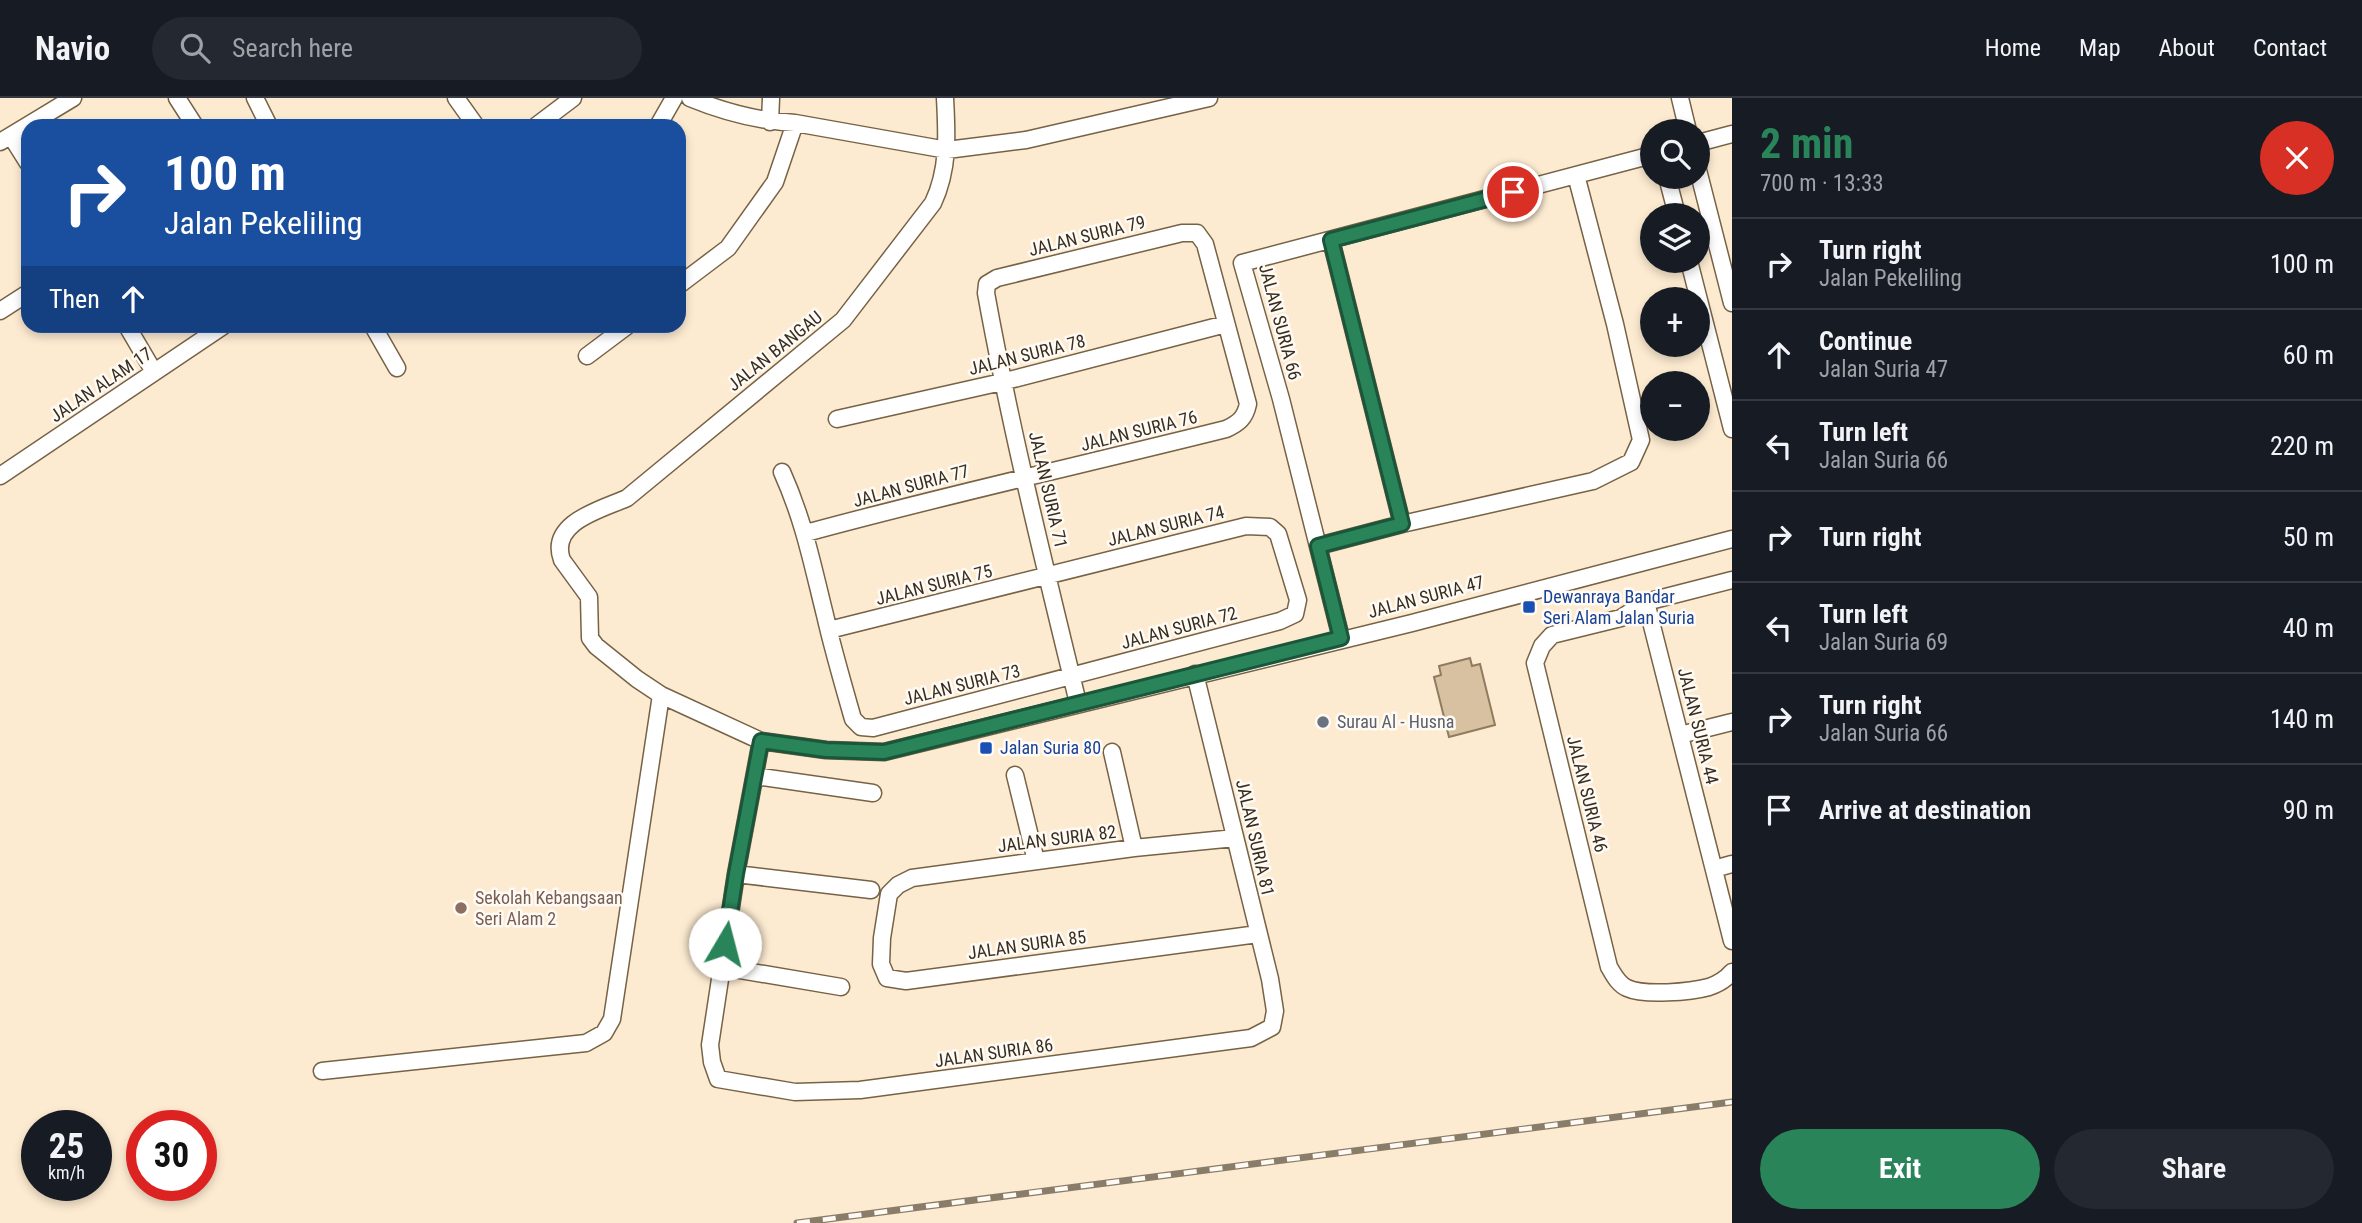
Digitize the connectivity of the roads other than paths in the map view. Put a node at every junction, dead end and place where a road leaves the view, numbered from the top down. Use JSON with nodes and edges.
{"nodes":[{"id":1,"x":73,"y":98,"type":"edge"},
{"id":2,"x":177,"y":98,"type":"edge"},
{"id":3,"x":255,"y":98,"type":"edge"},
{"id":4,"x":456,"y":98,"type":"edge"},
{"id":5,"x":573,"y":98,"type":"edge"},
{"id":6,"x":674,"y":98,"type":"edge"},
{"id":7,"x":690,"y":98,"type":"edge"},
{"id":8,"x":771,"y":98,"type":"edge"},
{"id":9,"x":945,"y":98,"type":"edge"},
{"id":10,"x":1209,"y":98,"type":"edge"},
{"id":11,"x":1679,"y":98,"type":"edge"},
{"id":12,"x":39,"y":119,"type":"edge"},
{"id":13,"x":190,"y":119,"type":"edge"},
{"id":14,"x":266,"y":119,"type":"edge"},
{"id":15,"x":471,"y":119,"type":"edge"},
{"id":16,"x":546,"y":119,"type":"edge"},
{"id":17,"x":661,"y":119,"type":"edge"},
{"id":18,"x":1685,"y":119,"type":"edge"},
{"id":19,"x":770,"y":122,"type":"junction"},
{"id":20,"x":795,"y":123,"type":"junction"},
{"id":21,"x":21,"y":130,"type":"edge"},
{"id":22,"x":1732,"y":134,"type":"edge"},
{"id":23,"x":6,"y":139,"type":"edge"},
{"id":24,"x":1710,"y":140,"type":"edge"},
{"id":25,"x":947,"y":150,"type":"junction"},
{"id":26,"x":21,"y":155,"type":"edge"},
{"id":27,"x":1640,"y":158,"type":"edge"},
{"id":28,"x":1576,"y":175,"type":"junction"},
{"id":29,"x":1703,"y":189,"type":"edge"},
{"id":30,"x":1331,"y":240,"type":"junction"},
{"id":31,"x":1692,"y":273,"type":"edge"},
{"id":32,"x":686,"y":280,"type":"edge"},
{"id":33,"x":987,"y":284,"type":"joint"},
{"id":34,"x":21,"y":298,"type":"edge"},
{"id":35,"x":1732,"y":303,"type":"edge"},
{"id":36,"x":0,"y":311,"type":"edge"},
{"id":37,"x":1226,"y":324,"type":"junction"},
{"id":38,"x":131,"y":333,"type":"edge"},
{"id":39,"x":213,"y":333,"type":"edge"},
{"id":40,"x":377,"y":333,"type":"edge"},
{"id":41,"x":617,"y":333,"type":"edge"},
{"id":42,"x":587,"y":356,"type":"dead end"},
{"id":43,"x":397,"y":368,"type":"dead end"},
{"id":44,"x":155,"y":372,"type":"junction"},
{"id":45,"x":1002,"y":382,"type":"junction"},
{"id":46,"x":837,"y":419,"type":"dead end"},
{"id":47,"x":1732,"y":429,"type":"edge"},
{"id":48,"x":782,"y":472,"type":"dead end"},
{"id":49,"x":0,"y":476,"type":"edge"},
{"id":50,"x":1026,"y":479,"type":"junction"},
{"id":51,"x":1402,"y":524,"type":"junction"},
{"id":52,"x":568,"y":527,"type":"joint"},
{"id":53,"x":806,"y":533,"type":"junction"},
{"id":54,"x":1732,"y":539,"type":"edge"},
{"id":55,"x":1318,"y":546,"type":"junction"},
{"id":56,"x":1048,"y":576,"type":"junction"},
{"id":57,"x":1732,"y":580,"type":"edge"},
{"id":58,"x":1646,"y":602,"type":"junction"},
{"id":59,"x":1295,"y":614,"type":"joint"},
{"id":60,"x":829,"y":630,"type":"junction"},
{"id":61,"x":1341,"y":638,"type":"junction"},
{"id":62,"x":1195,"y":674,"type":"junction"},
{"id":63,"x":1072,"y":677,"type":"junction"},
{"id":64,"x":661,"y":695,"type":"junction"},
{"id":65,"x":1078,"y":703,"type":"junction"},
{"id":66,"x":1732,"y":722,"type":"edge"},
{"id":67,"x":1680,"y":735,"type":"junction"},
{"id":68,"x":761,"y":741,"type":"junction"},
{"id":69,"x":1112,"y":752,"type":"dead end"},
{"id":70,"x":1016,"y":775,"type":"dead end"},
{"id":71,"x":755,"y":776,"type":"junction"},
{"id":72,"x":873,"y":793,"type":"dead end"},
{"id":73,"x":1235,"y":838,"type":"junction"},
{"id":74,"x":1134,"y":848,"type":"junction"},
{"id":75,"x":1036,"y":861,"type":"junction"},
{"id":76,"x":1732,"y":864,"type":"edge"},
{"id":77,"x":1714,"y":869,"type":"junction"},
{"id":78,"x":736,"y":874,"type":"junction"},
{"id":79,"x":871,"y":890,"type":"dead end"},
{"id":80,"x":890,"y":894,"type":"joint"},
{"id":81,"x":1258,"y":934,"type":"junction"},
{"id":82,"x":1732,"y":941,"type":"edge"},
{"id":83,"x":722,"y":967,"type":"junction"},
{"id":84,"x":1732,"y":972,"type":"edge"},
{"id":85,"x":841,"y":987,"type":"dead end"},
{"id":86,"x":1275,"y":1011,"type":"joint"},
{"id":87,"x":322,"y":1071,"type":"dead end"}],
"edges":[{"from":1,"to":12,"type":"street"},
{"from":2,"to":13,"type":"street"},
{"from":3,"to":14,"type":"street"},
{"from":4,"to":15,"type":"street"},
{"from":5,"to":16,"type":"street"},
{"from":6,"to":17,"type":"street"},
{"from":7,"to":19,"type":"street"},
{"from":8,"to":19,"type":"street"},
{"from":9,"to":25,"type":"street","name":"JALAN BANGAU"},
{"from":10,"to":25,"type":"street"},
{"from":11,"to":18,"type":"street"},
{"from":19,"to":20,"type":"street"},
{"from":20,"to":25,"type":"street"},
{"from":20,"to":32,"type":"street"},
{"from":21,"to":23,"type":"street"},
{"from":22,"to":24,"type":"street"},
{"from":23,"to":26,"type":"street"},
{"from":25,"to":52,"type":"street","name":"JALAN BANGAU"},
{"from":27,"to":28,"type":"street","name":"JALAN SURIA 66"},
{"from":28,"to":30,"type":"street","name":"JALAN SURIA 66"},
{"from":28,"to":51,"type":"street"},
{"from":29,"to":35,"type":"street"},
{"from":30,"to":51,"type":"street"},
{"from":30,"to":55,"type":"street","name":"JALAN SURIA 66"},
{"from":31,"to":47,"type":"street"},
{"from":33,"to":37,"type":"street","name":"JALAN SURIA 79"},
{"from":33,"to":45,"type":"street","name":"JALAN SURIA 71"},
{"from":34,"to":36,"type":"street"},
{"from":37,"to":45,"type":"street","name":"JALAN SURIA 78"},
{"from":37,"to":50,"type":"street","name":"JALAN SURIA 76"},
{"from":38,"to":44,"type":"street"},
{"from":39,"to":44,"type":"street","name":"JALAN ALAM 17"},
{"from":40,"to":43,"type":"street"},
{"from":41,"to":42,"type":"street"},
{"from":44,"to":49,"type":"street","name":"JALAN ALAM 17"},
{"from":45,"to":46,"type":"street","name":"JALAN SURIA 78"},
{"from":45,"to":50,"type":"street","name":"JALAN SURIA 71"},
{"from":48,"to":53,"type":"street"},
{"from":50,"to":53,"type":"street","name":"JALAN SURIA 77"},
{"from":50,"to":56,"type":"street","name":"JALAN SURIA 71"},
{"from":51,"to":55,"type":"street"},
{"from":52,"to":64,"type":"street","name":"JALAN SURIA 47"},
{"from":53,"to":60,"type":"street"},
{"from":54,"to":61,"type":"street","name":"JALAN SURIA 47"},
{"from":55,"to":61,"type":"street","name":"JALAN SURIA 66"},
{"from":56,"to":59,"type":"street","name":"JALAN SURIA 74"},
{"from":56,"to":60,"type":"street","name":"JALAN SURIA 75"},
{"from":56,"to":63,"type":"street","name":"JALAN SURIA 71"},
{"from":57,"to":58,"type":"street"},
{"from":58,"to":67,"type":"street","name":"JALAN SURIA 44"},
{"from":58,"to":84,"type":"street","name":"JALAN SURIA 46"},
{"from":59,"to":63,"type":"street","name":"JALAN SURIA 72"},
{"from":60,"to":63,"type":"street","name":"JALAN SURIA 73"},
{"from":61,"to":62,"type":"street","name":"JALAN SURIA 47"},
{"from":62,"to":65,"type":"street","name":"JALAN SURIA 47"},
{"from":62,"to":73,"type":"street","name":"JALAN SURIA 81"},
{"from":63,"to":65,"type":"street","name":"JALAN SURIA 71"},
{"from":64,"to":68,"type":"street","name":"JALAN SURIA 47"},
{"from":64,"to":87,"type":"street"},
{"from":65,"to":68,"type":"street","name":"JALAN SURIA 47"},
{"from":66,"to":67,"type":"street"},
{"from":67,"to":77,"type":"street","name":"JALAN SURIA 44"},
{"from":68,"to":71,"type":"street"},
{"from":69,"to":74,"type":"street"},
{"from":70,"to":75,"type":"street"},
{"from":71,"to":72,"type":"street"},
{"from":71,"to":78,"type":"street"},
{"from":73,"to":74,"type":"street","name":"JALAN SURIA 82"},
{"from":73,"to":81,"type":"street","name":"JALAN SURIA 81"},
{"from":74,"to":75,"type":"street","name":"JALAN SURIA 82"},
{"from":75,"to":80,"type":"street","name":"JALAN SURIA 82"},
{"from":76,"to":77,"type":"street"},
{"from":77,"to":82,"type":"street","name":"JALAN SURIA 44"},
{"from":78,"to":79,"type":"street"},
{"from":78,"to":83,"type":"street"},
{"from":80,"to":81,"type":"street","name":"JALAN SURIA 85"},
{"from":81,"to":86,"type":"street","name":"JALAN SURIA 81"},
{"from":83,"to":85,"type":"street"},
{"from":83,"to":86,"type":"street","name":"JALAN SURIA 86"}]}
